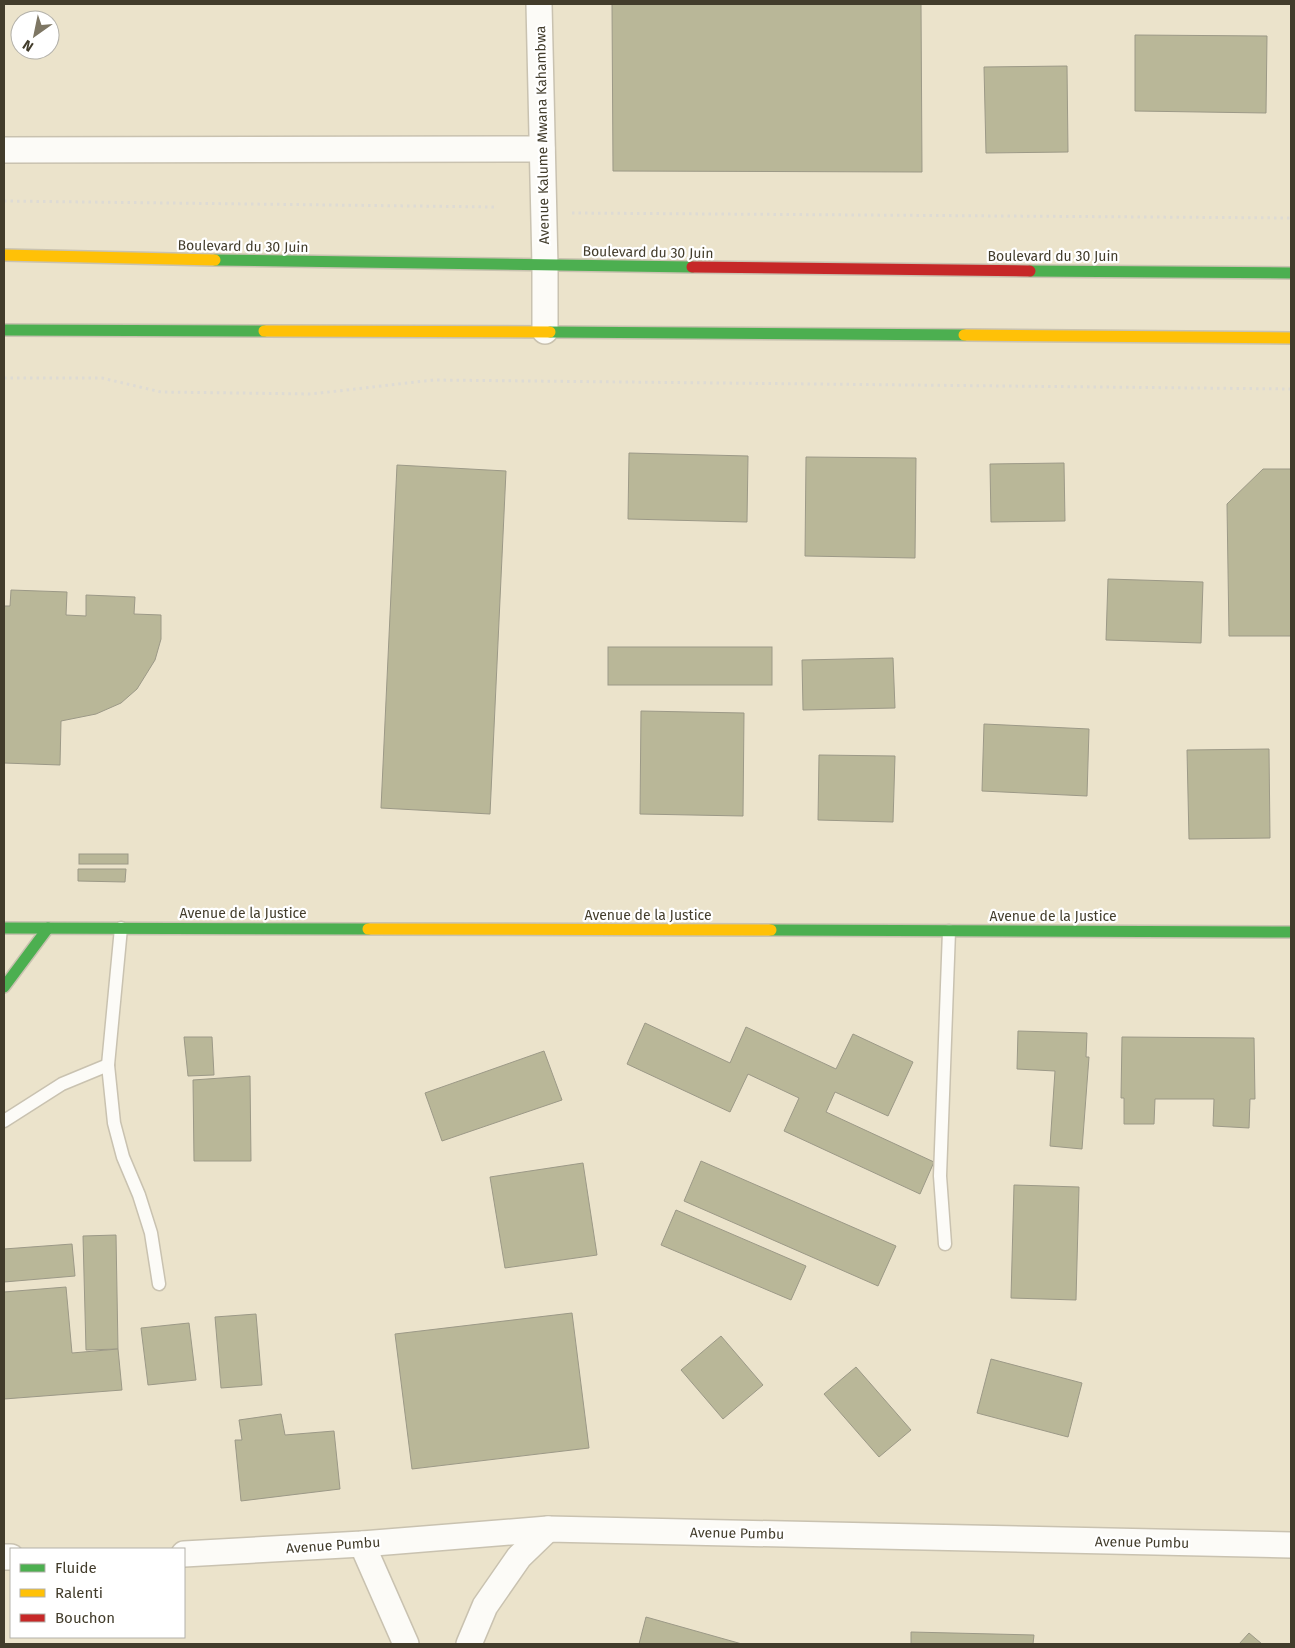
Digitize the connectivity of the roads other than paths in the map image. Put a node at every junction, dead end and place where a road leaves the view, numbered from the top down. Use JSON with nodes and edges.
{"nodes":[{"id":1,"x":539,"y":4,"type":"edge"},
{"id":2,"x":542,"y":148,"type":"junction"},
{"id":3,"x":4,"y":150,"type":"edge"},
{"id":4,"x":4,"y":255,"type":"edge"},
{"id":5,"x":545,"y":266,"type":"junction"},
{"id":6,"x":1291,"y":273,"type":"edge"},
{"id":7,"x":4,"y":330,"type":"edge"},
{"id":8,"x":545,"y":331,"type":"junction"},
{"id":9,"x":1291,"y":338,"type":"edge"},
{"id":10,"x":4,"y":928,"type":"edge"},
{"id":11,"x":48,"y":928,"type":"junction"},
{"id":12,"x":120,"y":928,"type":"junction"},
{"id":13,"x":949,"y":931,"type":"junction"},
{"id":14,"x":1291,"y":932,"type":"edge"},
{"id":15,"x":4,"y":987,"type":"edge"},
{"id":16,"x":108,"y":1065,"type":"junction"},
{"id":17,"x":4,"y":1122,"type":"edge"},
{"id":18,"x":946,"y":1244,"type":"dead end"},
{"id":19,"x":159,"y":1284,"type":"dead end"},
{"id":20,"x":548,"y":1529,"type":"junction"},
{"id":21,"x":362,"y":1544,"type":"junction"},
{"id":22,"x":1291,"y":1545,"type":"edge"},
{"id":23,"x":185,"y":1554,"type":"edge"},
{"id":24,"x":406,"y":1644,"type":"edge"},
{"id":25,"x":469,"y":1644,"type":"edge"}],
"edges":[{"from":1,"to":2,"type":"street","name":"Avenue Kalume Mwana Kahambwa"},
{"from":2,"to":3,"type":"street"},
{"from":2,"to":5,"type":"street","name":"Avenue Kalume Mwana Kahambwa"},
{"from":4,"to":5,"type":"main road","name":"Boulevard du 30 Juin"},
{"from":5,"to":6,"type":"main road","name":"Boulevard du 30 Juin"},
{"from":5,"to":8,"type":"street","name":"Avenue Kalume Mwana Kahambwa"},
{"from":7,"to":8,"type":"main road"},
{"from":8,"to":9,"type":"main road"},
{"from":10,"to":11,"type":"main road","name":"Avenue de la Justice"},
{"from":11,"to":12,"type":"main road","name":"Avenue de la Justice"},
{"from":11,"to":15,"type":"main road"},
{"from":12,"to":13,"type":"main road","name":"Avenue de la Justice"},
{"from":12,"to":16,"type":"lane"},
{"from":13,"to":14,"type":"main road","name":"Avenue de la Justice"},
{"from":13,"to":18,"type":"lane"},
{"from":16,"to":17,"type":"lane"},
{"from":16,"to":19,"type":"lane"},
{"from":20,"to":21,"type":"street","name":"Avenue Pumbu"},
{"from":20,"to":22,"type":"street","name":"Avenue Pumbu"},
{"from":20,"to":25,"type":"street"},
{"from":21,"to":23,"type":"street","name":"Avenue Pumbu"},
{"from":21,"to":24,"type":"street"}]}
